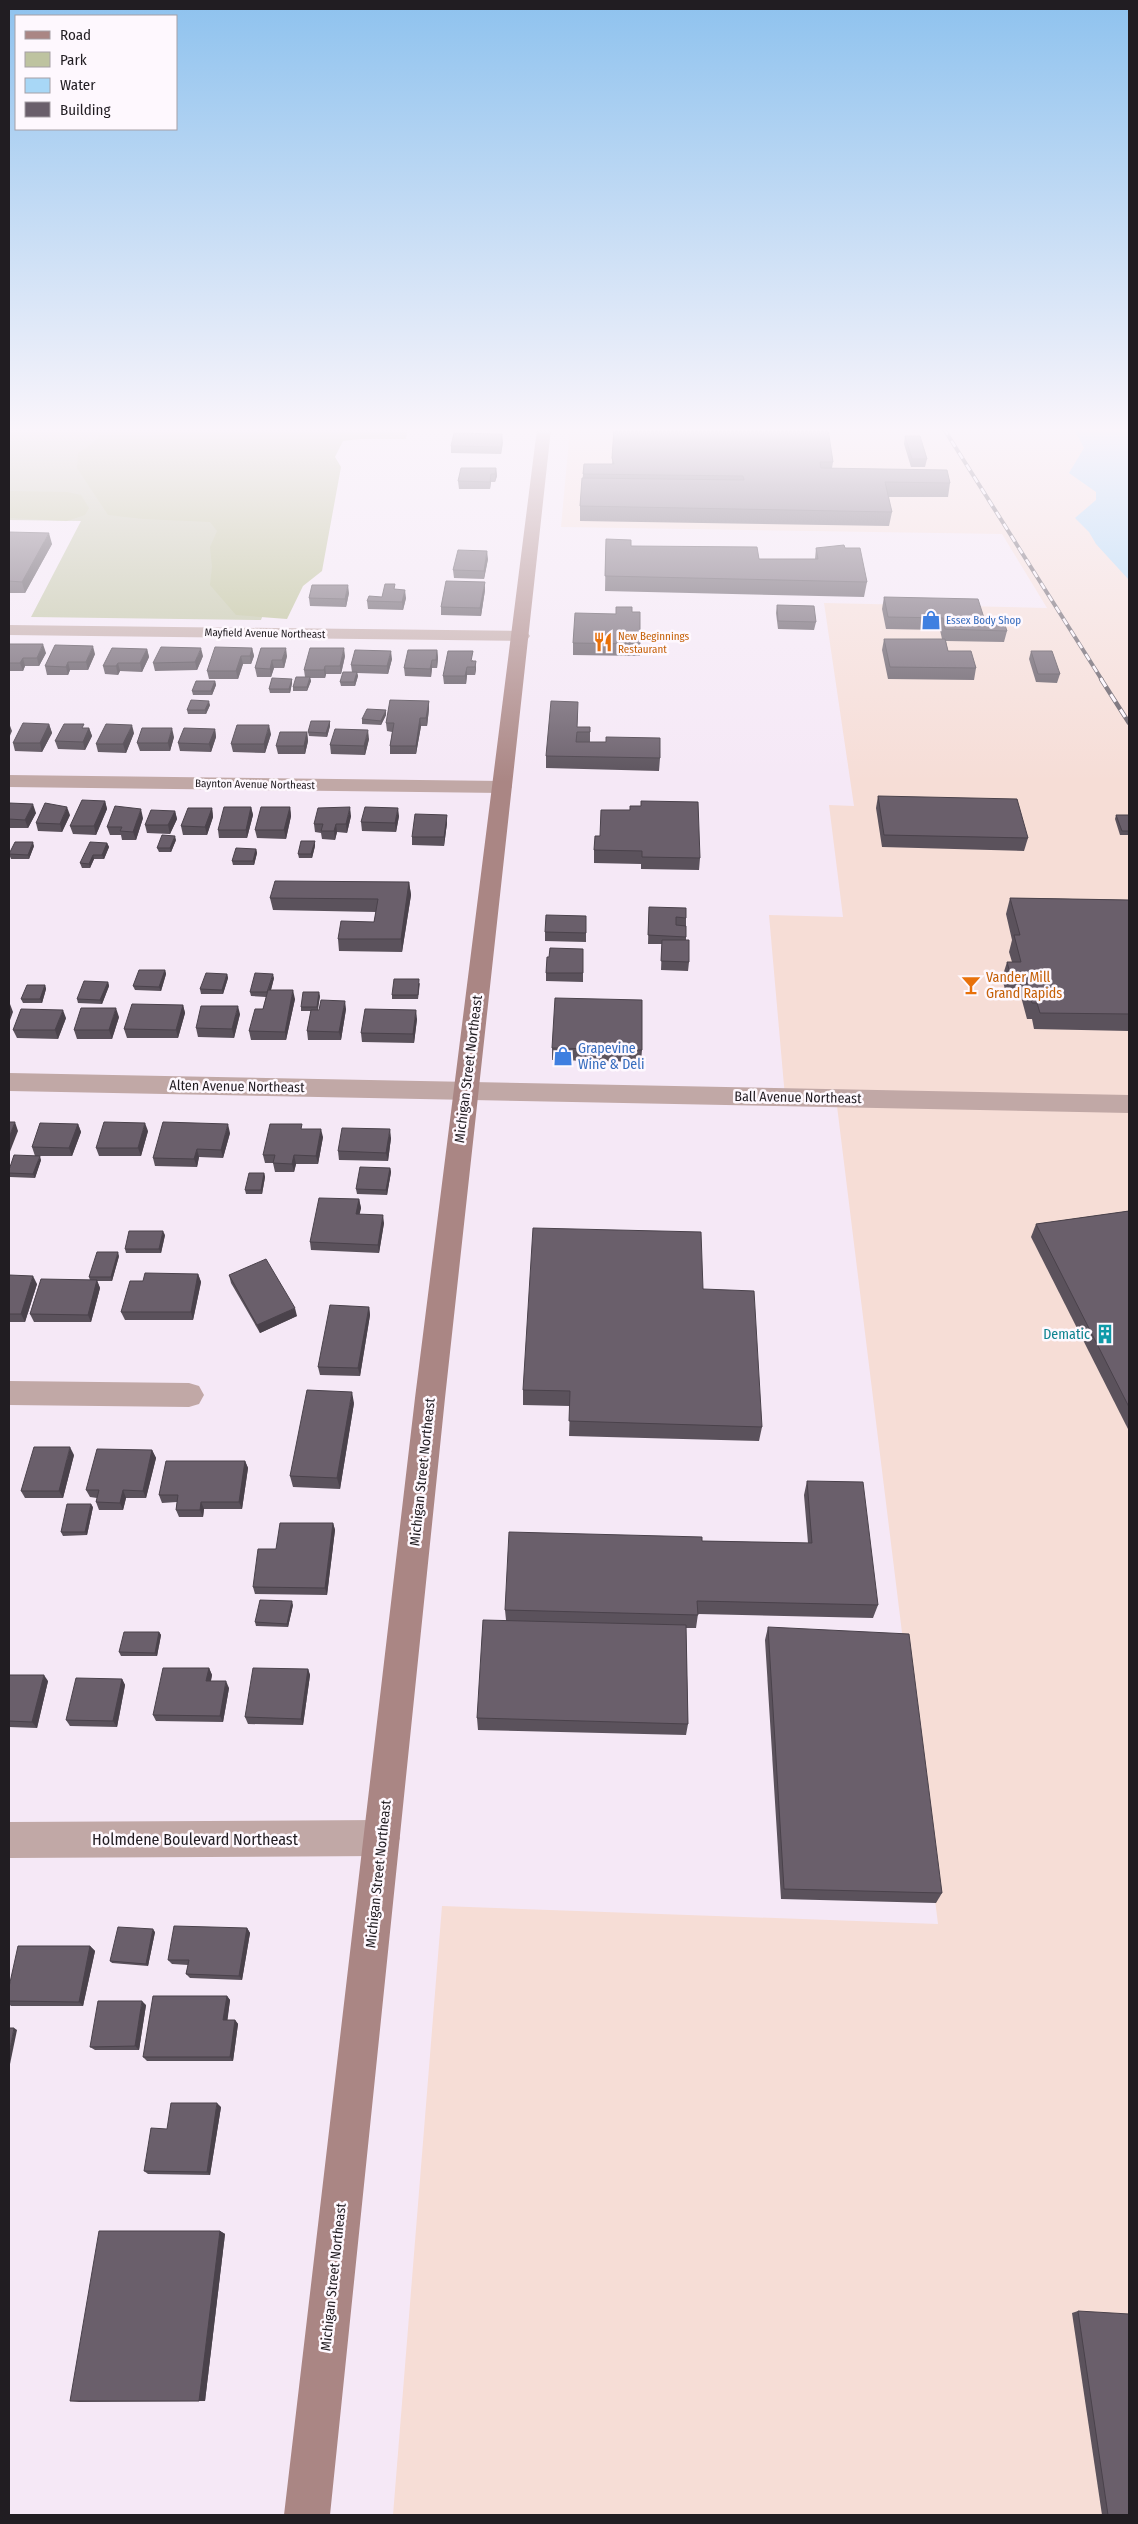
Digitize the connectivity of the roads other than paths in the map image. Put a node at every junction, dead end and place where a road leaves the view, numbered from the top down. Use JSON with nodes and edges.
{"nodes":[{"id":1,"x":531,"y":547,"type":"edge"},
{"id":2,"x":9,"y":630,"type":"edge"},
{"id":3,"x":521,"y":636,"type":"junction"},
{"id":4,"x":9,"y":781,"type":"edge"},
{"id":5,"x":502,"y":787,"type":"junction"},
{"id":6,"x":9,"y":1082,"type":"edge"},
{"id":7,"x":466,"y":1090,"type":"junction"},
{"id":8,"x":1129,"y":1104,"type":"edge"},
{"id":9,"x":9,"y":1393,"type":"edge"},
{"id":10,"x":189,"y":1395,"type":"dead end"},
{"id":11,"x":382,"y":1838,"type":"junction"},
{"id":12,"x":9,"y":1840,"type":"edge"},
{"id":13,"x":307,"y":2515,"type":"edge"}],
"edges":[{"from":1,"to":3,"type":"main road","name":"Michigan Street Northeast"},
{"from":2,"to":3,"type":"street","name":"Mayfield Avenue Northeast"},
{"from":3,"to":5,"type":"main road","name":"Michigan Street Northeast"},
{"from":4,"to":5,"type":"street","name":"Baynton Avenue Northeast"},
{"from":5,"to":7,"type":"main road","name":"Michigan Street Northeast"},
{"from":6,"to":7,"type":"street","name":"Alten Avenue Northeast"},
{"from":7,"to":8,"type":"street","name":"Ball Avenue Northeast"},
{"from":7,"to":11,"type":"main road","name":"Michigan Street Northeast"},
{"from":9,"to":10,"type":"street"},
{"from":11,"to":12,"type":"street","name":"Holmdene Boulevard Northeast"},
{"from":11,"to":13,"type":"main road","name":"Michigan Street Northeast"}]}
